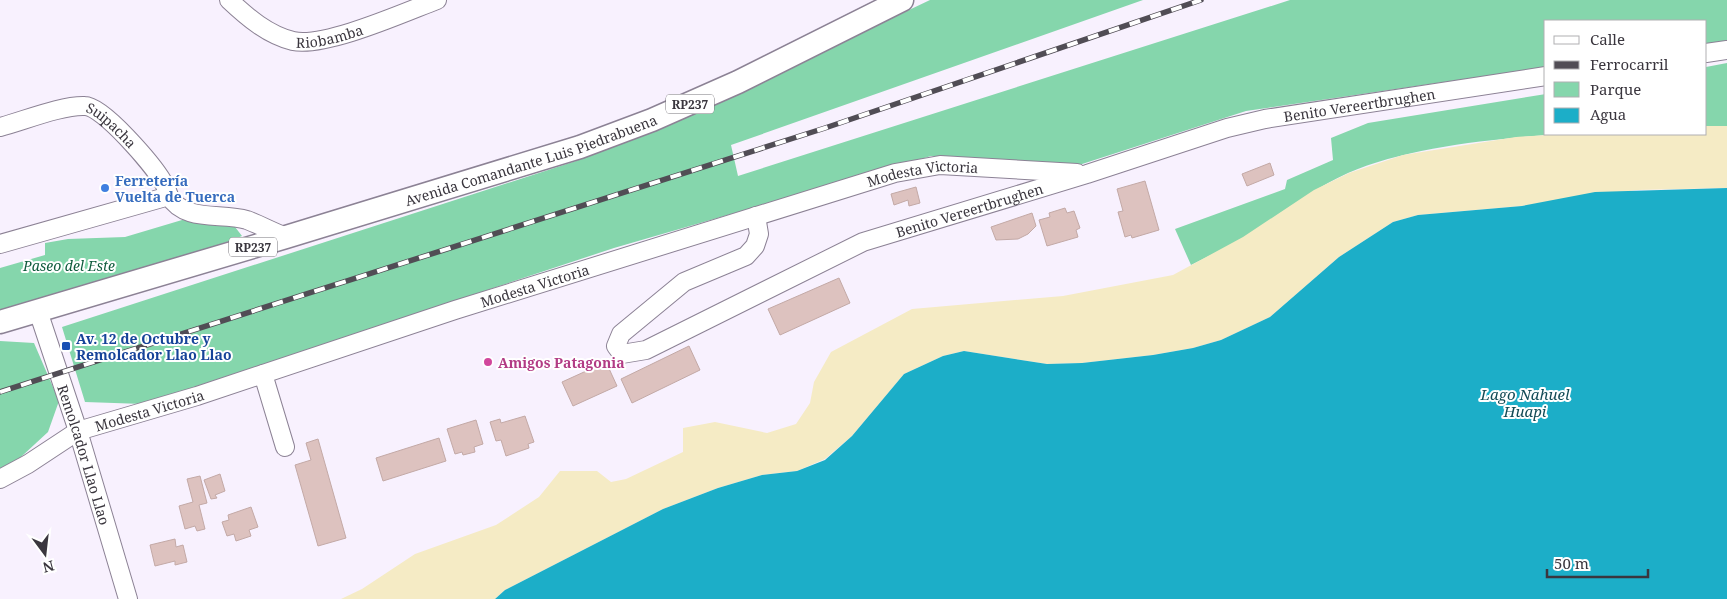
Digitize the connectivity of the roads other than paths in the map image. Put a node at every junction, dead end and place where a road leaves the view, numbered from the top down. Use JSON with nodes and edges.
{"nodes":[{"id":1,"x":229,"y":0,"type":"edge"},
{"id":2,"x":437,"y":0,"type":"edge"},
{"id":3,"x":902,"y":0,"type":"edge"},
{"id":4,"x":1727,"y":50,"type":"edge"},
{"id":5,"x":1707,"y":53,"type":"edge"},
{"id":6,"x":1544,"y":76,"type":"edge"},
{"id":7,"x":0,"y":127,"type":"edge"},
{"id":8,"x":1087,"y":174,"type":"junction"},
{"id":9,"x":169,"y":196,"type":"junction"},
{"id":10,"x":756,"y":216,"type":"junction"},
{"id":11,"x":286,"y":237,"type":"junction"},
{"id":12,"x":0,"y":244,"type":"edge"},
{"id":13,"x":38,"y":311,"type":"junction"},
{"id":14,"x":0,"y":322,"type":"edge"},
{"id":15,"x":263,"y":374,"type":"junction"},
{"id":16,"x":78,"y":431,"type":"junction"},
{"id":17,"x":285,"y":447,"type":"dead end"},
{"id":18,"x":0,"y":479,"type":"edge"},
{"id":19,"x":128,"y":599,"type":"edge"}],
"edges":[{"from":1,"to":2,"type":"street","name":"Riobamba"},
{"from":3,"to":11,"type":"main road","name":"Avenida Comandante Luis Piedrabuena","number":"RP237"},
{"from":4,"to":5,"type":"street"},
{"from":6,"to":8,"type":"street","name":"Benito Vereertbrughen"},
{"from":7,"to":9,"type":"street","name":"Suipacha"},
{"from":8,"to":10,"type":"street","name":"Modesta Victoria"},
{"from":8,"to":10,"type":"street","name":"Benito Vereertbrughen"},
{"from":9,"to":11,"type":"street"},
{"from":9,"to":12,"type":"street"},
{"from":10,"to":15,"type":"street","name":"Modesta Victoria"},
{"from":11,"to":13,"type":"main road","name":"Avenida Comandante Luis Piedrabuena","number":"RP237"},
{"from":13,"to":14,"type":"main road","name":"Avenida Comandante Luis Piedrabuena","number":"RP237"},
{"from":13,"to":16,"type":"street","name":"Remolcador Llao Llao"},
{"from":15,"to":16,"type":"street","name":"Modesta Victoria"},
{"from":15,"to":17,"type":"street"},
{"from":16,"to":18,"type":"street","name":"Modesta Victoria"},
{"from":16,"to":19,"type":"street","name":"Remolcador Llao Llao"}]}
